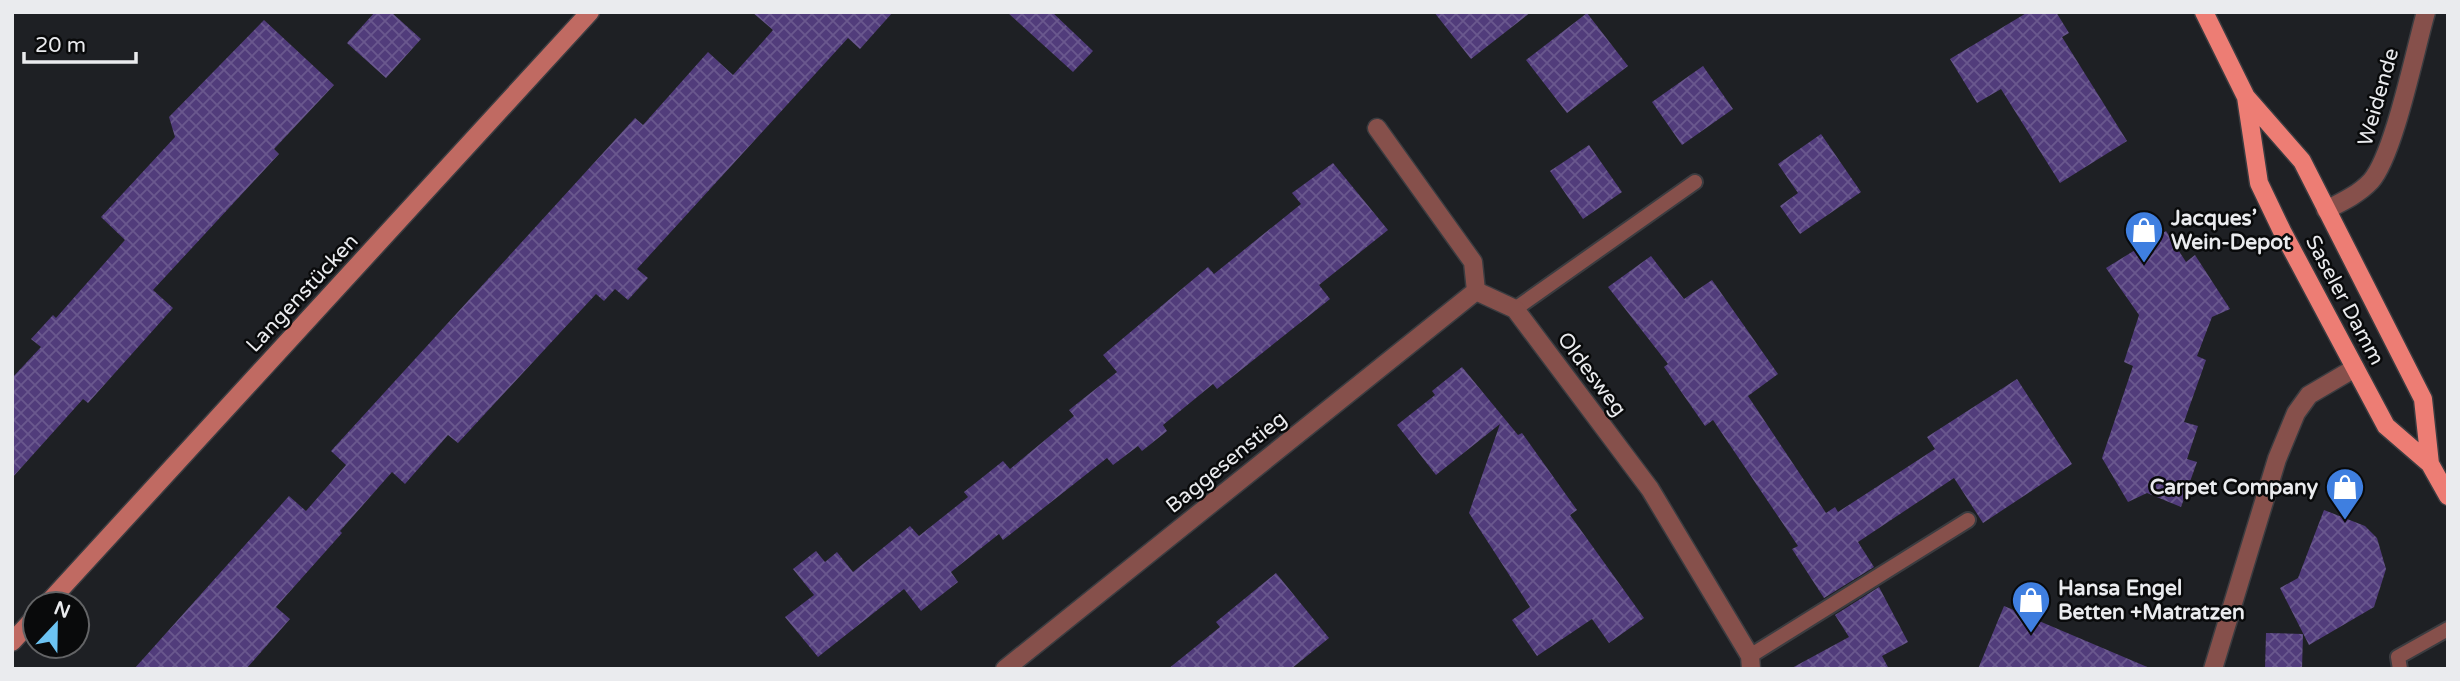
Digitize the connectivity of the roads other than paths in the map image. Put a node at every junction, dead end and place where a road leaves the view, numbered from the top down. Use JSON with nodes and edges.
{"nodes":[{"id":1,"x":590,"y":12,"type":"edge"},
{"id":2,"x":2204,"y":12,"type":"edge"},
{"id":3,"x":2426,"y":12,"type":"edge"},
{"id":4,"x":2246,"y":97,"type":"junction"},
{"id":5,"x":1377,"y":128,"type":"dead end"},
{"id":6,"x":1695,"y":182,"type":"dead end"},
{"id":7,"x":2326,"y":210,"type":"junction"},
{"id":8,"x":1476,"y":291,"type":"junction"},
{"id":9,"x":1515,"y":309,"type":"junction"},
{"id":10,"x":2355,"y":368,"type":"junction"},
{"id":11,"x":2430,"y":464,"type":"junction"},
{"id":12,"x":2448,"y":496,"type":"edge"},
{"id":13,"x":1968,"y":520,"type":"dead end"},
{"id":14,"x":60,"y":590,"type":"edge"},
{"id":15,"x":2448,"y":629,"type":"edge"},
{"id":16,"x":1751,"y":662,"type":"edge"},
{"id":17,"x":1005,"y":669,"type":"edge"},
{"id":18,"x":2213,"y":669,"type":"edge"},
{"id":19,"x":2400,"y":669,"type":"edge"}],
"edges":[{"from":1,"to":14,"type":"street","name":"Langenstücken"},
{"from":2,"to":4,"type":"main road","name":"Saseler Damm"},
{"from":3,"to":7,"type":"street","name":"Weidende"},
{"from":4,"to":7,"type":"main road","name":"Saseler Damm"},
{"from":4,"to":10,"type":"main road","name":"Saseler Damm"},
{"from":5,"to":8,"type":"street"},
{"from":6,"to":9,"type":"lane"},
{"from":7,"to":11,"type":"main road","name":"Saseler Damm"},
{"from":8,"to":9,"type":"street","name":"Oldesweg"},
{"from":8,"to":17,"type":"street","name":"Baggesenstieg"},
{"from":9,"to":16,"type":"street","name":"Oldesweg"},
{"from":10,"to":11,"type":"main road","name":"Saseler Damm"},
{"from":10,"to":18,"type":"street"},
{"from":11,"to":12,"type":"main road","name":"Saseler Damm"},
{"from":13,"to":16,"type":"lane"},
{"from":15,"to":19,"type":"lane"}]}
